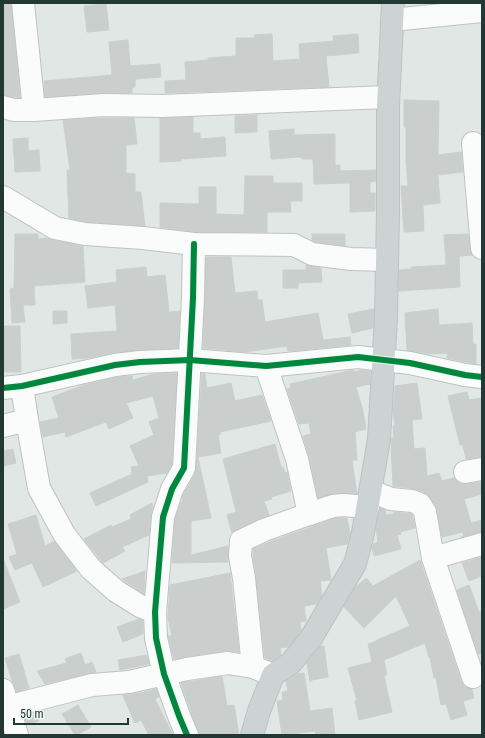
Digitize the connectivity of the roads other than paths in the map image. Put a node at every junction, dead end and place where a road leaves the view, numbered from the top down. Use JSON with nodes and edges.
{"nodes":[{"id":1,"x":23,"y":3,"type":"edge"},
{"id":2,"x":482,"y":10,"type":"edge"},
{"id":3,"x":393,"y":12,"type":"edge"},
{"id":4,"x":388,"y":97,"type":"junction"},
{"id":5,"x":3,"y":107,"type":"edge"},
{"id":6,"x":34,"y":110,"type":"junction"},
{"id":7,"x":473,"y":143,"type":"dead end"},
{"id":8,"x":3,"y":197,"type":"edge"},
{"id":9,"x":194,"y":244,"type":"junction"},
{"id":10,"x":482,"y":248,"type":"edge"},
{"id":11,"x":387,"y":260,"type":"junction"},
{"id":12,"x":383,"y":359,"type":"junction"},
{"id":13,"x":190,"y":360,"type":"junction"},
{"id":14,"x":266,"y":366,"type":"junction"},
{"id":15,"x":482,"y":377,"type":"edge"},
{"id":16,"x":13,"y":387,"type":"edge"},
{"id":17,"x":26,"y":420,"type":"junction"},
{"id":18,"x":3,"y":426,"type":"edge"},
{"id":19,"x":369,"y":499,"type":"junction"},
{"id":20,"x":309,"y":514,"type":"junction"},
{"id":21,"x":482,"y":544,"type":"edge"},
{"id":22,"x":433,"y":558,"type":"junction"},
{"id":23,"x":155,"y":612,"type":"junction"},
{"id":24,"x":253,"y":667,"type":"junction"},
{"id":25,"x":164,"y":674,"type":"junction"},
{"id":26,"x":273,"y":675,"type":"junction"},
{"id":27,"x":473,"y":677,"type":"dead end"},
{"id":28,"x":4,"y":701,"type":"edge"},
{"id":29,"x":17,"y":735,"type":"edge"},
{"id":30,"x":188,"y":735,"type":"edge"},
{"id":31,"x":251,"y":735,"type":"edge"}],
"edges":[{"from":1,"to":6,"type":"street"},
{"from":2,"to":3,"type":"street"},
{"from":3,"to":4,"type":"main road"},
{"from":4,"to":6,"type":"street"},
{"from":4,"to":11,"type":"main road"},
{"from":5,"to":6,"type":"street"},
{"from":7,"to":10,"type":"street"},
{"from":8,"to":9,"type":"street"},
{"from":9,"to":11,"type":"street"},
{"from":9,"to":13,"type":"street"},
{"from":11,"to":12,"type":"main road"},
{"from":12,"to":14,"type":"street"},
{"from":12,"to":15,"type":"street"},
{"from":12,"to":19,"type":"main road"},
{"from":13,"to":14,"type":"street"},
{"from":13,"to":16,"type":"street"},
{"from":13,"to":23,"type":"street"},
{"from":14,"to":20,"type":"street"},
{"from":16,"to":17,"type":"street"},
{"from":17,"to":18,"type":"street"},
{"from":17,"to":23,"type":"street"},
{"from":19,"to":20,"type":"street"},
{"from":19,"to":22,"type":"street"},
{"from":19,"to":26,"type":"main road"},
{"from":20,"to":24,"type":"street"},
{"from":21,"to":22,"type":"street"},
{"from":22,"to":27,"type":"street"},
{"from":23,"to":25,"type":"street"},
{"from":24,"to":25,"type":"street"},
{"from":24,"to":26,"type":"street"},
{"from":25,"to":28,"type":"street"},
{"from":25,"to":30,"type":"street"},
{"from":26,"to":31,"type":"main road"},
{"from":28,"to":29,"type":"street"}]}
